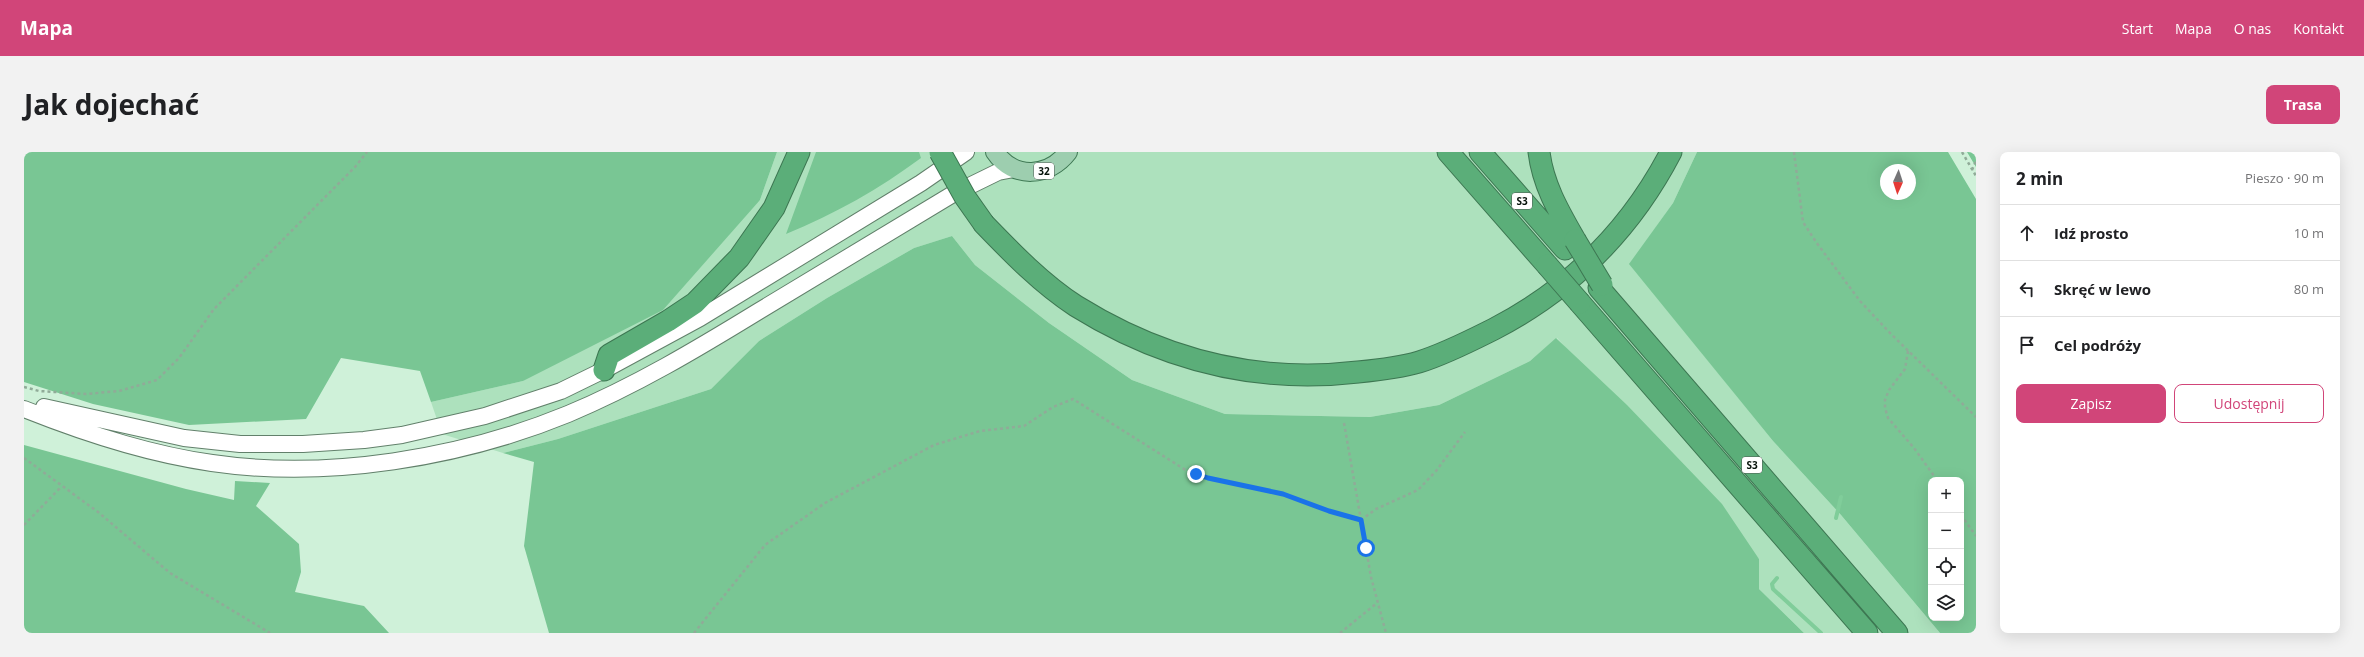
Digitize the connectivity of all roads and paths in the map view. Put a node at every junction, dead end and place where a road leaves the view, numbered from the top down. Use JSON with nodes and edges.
{"nodes":[{"id":1,"x":368,"y":152,"type":"edge"},
{"id":2,"x":799,"y":152,"type":"edge"},
{"id":3,"x":940,"y":152,"type":"edge"},
{"id":4,"x":966,"y":152,"type":"edge"},
{"id":5,"x":995,"y":152,"type":"edge"},
{"id":6,"x":1068,"y":152,"type":"edge"},
{"id":7,"x":1448,"y":152,"type":"edge"},
{"id":8,"x":1480,"y":152,"type":"edge"},
{"id":9,"x":1539,"y":152,"type":"edge"},
{"id":10,"x":1671,"y":152,"type":"edge"},
{"id":11,"x":1794,"y":152,"type":"edge"},
{"id":12,"x":1962,"y":152,"type":"edge"},
{"id":13,"x":1976,"y":161,"type":"edge"},
{"id":14,"x":1014,"y":169,"type":"junction"},
{"id":15,"x":1972,"y":170,"type":"junction"},
{"id":16,"x":1976,"y":176,"type":"edge"},
{"id":17,"x":1570,"y":245,"type":"junction"},
{"id":18,"x":1908,"y":351,"type":"junction"},
{"id":19,"x":604,"y":370,"type":"junction"},
{"id":20,"x":24,"y":387,"type":"edge"},
{"id":21,"x":24,"y":402,"type":"edge"},
{"id":22,"x":24,"y":409,"type":"edge"},
{"id":23,"x":1976,"y":417,"type":"edge"},
{"id":24,"x":1344,"y":423,"type":"dead end"},
{"id":25,"x":1465,"y":432,"type":"dead end"},
{"id":26,"x":24,"y":458,"type":"edge"},
{"id":27,"x":1935,"y":477,"type":"edge"},
{"id":28,"x":61,"y":487,"type":"junction"},
{"id":29,"x":1964,"y":519,"type":"edge"},
{"id":30,"x":1361,"y":520,"type":"junction"},
{"id":31,"x":24,"y":525,"type":"edge"},
{"id":32,"x":1976,"y":536,"type":"edge"},
{"id":33,"x":1377,"y":603,"type":"junction"},
{"id":34,"x":270,"y":633,"type":"edge"},
{"id":35,"x":694,"y":633,"type":"edge"},
{"id":36,"x":1340,"y":633,"type":"edge"},
{"id":37,"x":1386,"y":633,"type":"edge"},
{"id":38,"x":1867,"y":633,"type":"edge"},
{"id":39,"x":1897,"y":633,"type":"edge"}],
"edges":[{"from":1,"to":20,"type":"path"},
{"from":2,"to":19,"type":"highway"},
{"from":3,"to":10,"type":"highway","bridge":true},
{"from":4,"to":19,"type":"main road"},
{"from":5,"to":14,"type":"main road"},
{"from":6,"to":14,"type":"main road","number":"32"},
{"from":7,"to":38,"type":"highway","number":"S3","bridge":true},
{"from":8,"to":17,"type":"highway","number":"S3"},
{"from":9,"to":17,"type":"highway"},
{"from":11,"to":18,"type":"path"},
{"from":12,"to":15,"type":"path"},
{"from":13,"to":15,"type":"path"},
{"from":14,"to":22,"type":"main road"},
{"from":15,"to":16,"type":"path"},
{"from":17,"to":39,"type":"highway","number":"S3"},
{"from":18,"to":23,"type":"path"},
{"from":18,"to":27,"type":"path"},
{"from":19,"to":21,"type":"main road"},
{"from":24,"to":30,"type":"path"},
{"from":25,"to":30,"type":"path"},
{"from":26,"to":28,"type":"path"},
{"from":28,"to":31,"type":"path"},
{"from":28,"to":34,"type":"path"},
{"from":29,"to":32,"type":"path"},
{"from":30,"to":33,"type":"path"},
{"from":30,"to":35,"type":"path"},
{"from":33,"to":36,"type":"path"},
{"from":33,"to":37,"type":"path"}]}
